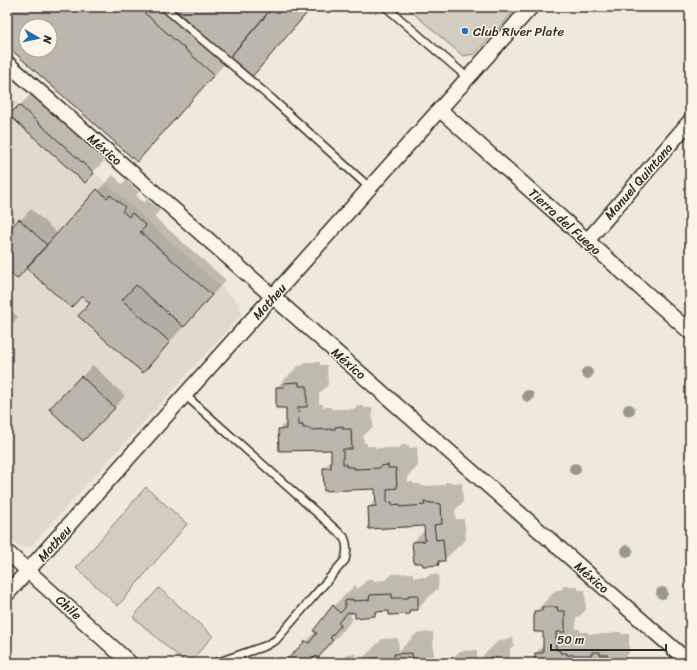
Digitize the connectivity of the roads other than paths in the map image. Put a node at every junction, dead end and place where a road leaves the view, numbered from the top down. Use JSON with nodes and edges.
{"nodes":[{"id":1,"x":164,"y":7,"type":"edge"},
{"id":2,"x":386,"y":7,"type":"edge"},
{"id":3,"x":531,"y":7,"type":"edge"},
{"id":4,"x":7,"y":63,"type":"edge"},
{"id":5,"x":468,"y":78,"type":"junction"},
{"id":6,"x":440,"y":110,"type":"junction"},
{"id":7,"x":690,"y":121,"type":"edge"},
{"id":8,"x":370,"y":188,"type":"junction"},
{"id":9,"x":587,"y":240,"type":"junction"},
{"id":10,"x":273,"y":296,"type":"junction"},
{"id":11,"x":690,"y":332,"type":"edge"},
{"id":12,"x":185,"y":395,"type":"junction"},
{"id":13,"x":7,"y":552,"type":"edge"},
{"id":14,"x":29,"y":571,"type":"junction"},
{"id":15,"x":7,"y":594,"type":"edge"},
{"id":16,"x":130,"y":663,"type":"edge"},
{"id":17,"x":216,"y":663,"type":"edge"},
{"id":18,"x":690,"y":663,"type":"edge"}],
"edges":[{"from":1,"to":8,"type":"lane"},
{"from":2,"to":5,"type":"lane"},
{"from":3,"to":5,"type":"street","name":"Matheu"},
{"from":4,"to":10,"type":"street","name":"México"},
{"from":5,"to":6,"type":"street","name":"Matheu"},
{"from":6,"to":8,"type":"street","name":"Matheu"},
{"from":6,"to":9,"type":"street","name":"Tierra del Fuego"},
{"from":7,"to":9,"type":"street","name":"Manuel Quintana"},
{"from":8,"to":10,"type":"street","name":"Matheu"},
{"from":9,"to":11,"type":"street","name":"Tierra del Fuego"},
{"from":10,"to":12,"type":"street","name":"Matheu"},
{"from":10,"to":18,"type":"street","name":"México"},
{"from":12,"to":14,"type":"street","name":"Matheu"},
{"from":12,"to":17,"type":"lane"},
{"from":13,"to":14,"type":"street","name":"Chile"},
{"from":14,"to":15,"type":"street","name":"Matheu"},
{"from":14,"to":16,"type":"street","name":"Chile"}]}
